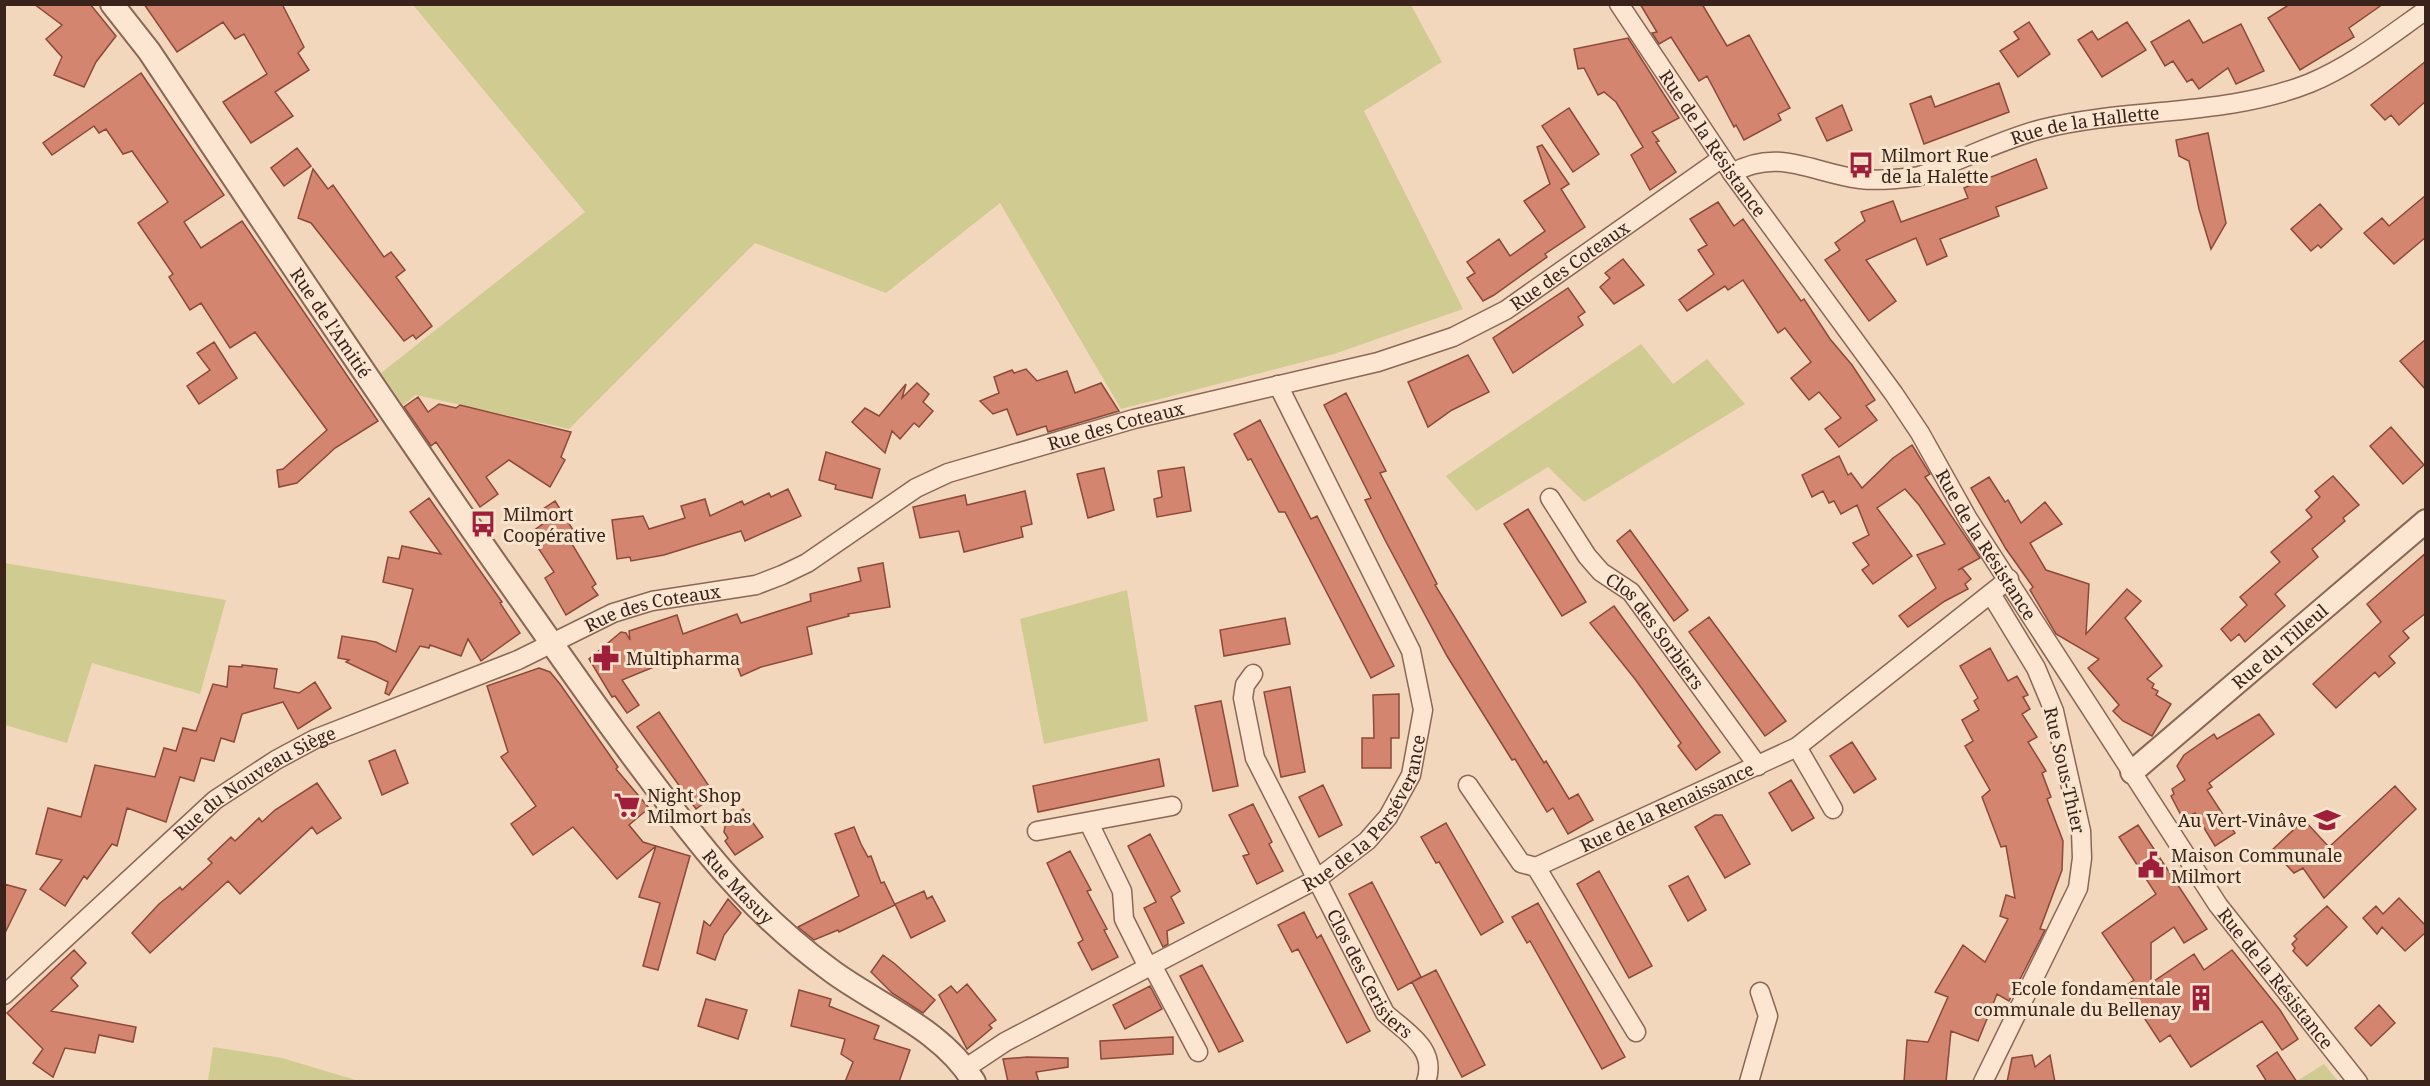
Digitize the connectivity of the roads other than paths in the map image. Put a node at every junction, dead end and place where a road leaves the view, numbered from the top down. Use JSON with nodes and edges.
{"nodes":[{"id":1,"x":112,"y":4,"type":"edge"},
{"id":2,"x":1619,"y":4,"type":"edge"},
{"id":3,"x":2426,"y":10,"type":"edge"},
{"id":4,"x":1727,"y":166,"type":"junction"},
{"id":5,"x":1673,"y":192,"type":"joint"},
{"id":6,"x":1278,"y":385,"type":"junction"},
{"id":7,"x":1550,"y":498,"type":"dead end"},
{"id":8,"x":2426,"y":521,"type":"edge"},
{"id":9,"x":2009,"y":579,"type":"junction"},
{"id":10,"x":1991,"y":594,"type":"junction"},
{"id":11,"x":551,"y":642,"type":"junction"},
{"id":12,"x":1253,"y":674,"type":"dead end"},
{"id":13,"x":1797,"y":747,"type":"junction"},
{"id":14,"x":1758,"y":766,"type":"junction"},
{"id":15,"x":2132,"y":772,"type":"junction"},
{"id":16,"x":1468,"y":785,"type":"dead end"},
{"id":17,"x":1172,"y":806,"type":"dead end"},
{"id":18,"x":1833,"y":809,"type":"dead end"},
{"id":19,"x":1089,"y":823,"type":"junction"},
{"id":20,"x":1037,"y":831,"type":"dead end"},
{"id":21,"x":1536,"y":867,"type":"junction"},
{"id":22,"x":1317,"y":879,"type":"junction"},
{"id":23,"x":1150,"y":966,"type":"junction"},
{"id":24,"x":1760,"y":992,"type":"dead end"},
{"id":25,"x":4,"y":995,"type":"edge"},
{"id":26,"x":1636,"y":1032,"type":"dead end"},
{"id":27,"x":1198,"y":1052,"type":"dead end"},
{"id":28,"x":970,"y":1075,"type":"edge"},
{"id":29,"x":1428,"y":1077,"type":"edge"},
{"id":30,"x":1749,"y":1082,"type":"edge"},
{"id":31,"x":1983,"y":1082,"type":"edge"},
{"id":32,"x":2358,"y":1082,"type":"edge"}],
"edges":[{"from":1,"to":11,"type":"street","name":"Rue de l'Amitié"},
{"from":2,"to":4,"type":"street","name":"Rue de la Résistance"},
{"from":3,"to":4,"type":"street","name":"Rue de la Hallette"},
{"from":4,"to":5,"type":"street","name":"Rue de la Hallette"},
{"from":4,"to":9,"type":"street","name":"Rue de la Résistance"},
{"from":5,"to":6,"type":"street","name":"Rue des Coteaux"},
{"from":6,"to":11,"type":"street","name":"Rue des Coteaux"},
{"from":6,"to":22,"type":"street","name":"Rue de la Perséverance"},
{"from":7,"to":14,"type":"street","name":"Clos des Sorbiers"},
{"from":8,"to":15,"type":"street","name":"Rue du Tilleul"},
{"from":9,"to":10,"type":"street","name":"Rue de la Renaissance"},
{"from":9,"to":15,"type":"street","name":"Rue de la Résistance"},
{"from":10,"to":13,"type":"street","name":"Rue de la Renaissance"},
{"from":10,"to":31,"type":"street","name":"Rue Sous-Thier"},
{"from":11,"to":25,"type":"street","name":"Rue du Nouveau Siège"},
{"from":11,"to":28,"type":"street","name":"Rue Masuy"},
{"from":12,"to":22,"type":"street","name":"Clos des Cerisiers"},
{"from":13,"to":14,"type":"street","name":"Rue de la Renaissance"},
{"from":13,"to":18,"type":"street"},
{"from":14,"to":21,"type":"street","name":"Rue de la Renaissance"},
{"from":15,"to":32,"type":"street","name":"Rue de la Résistance"},
{"from":16,"to":21,"type":"street"},
{"from":17,"to":19,"type":"street"},
{"from":19,"to":20,"type":"street"},
{"from":19,"to":23,"type":"street"},
{"from":21,"to":26,"type":"street"},
{"from":22,"to":23,"type":"street","name":"Rue de la Perséverance"},
{"from":22,"to":29,"type":"street","name":"Clos des Cerisiers"},
{"from":23,"to":27,"type":"street"},
{"from":23,"to":28,"type":"street","name":"Rue de la Perséverance"},
{"from":24,"to":30,"type":"street"}]}
